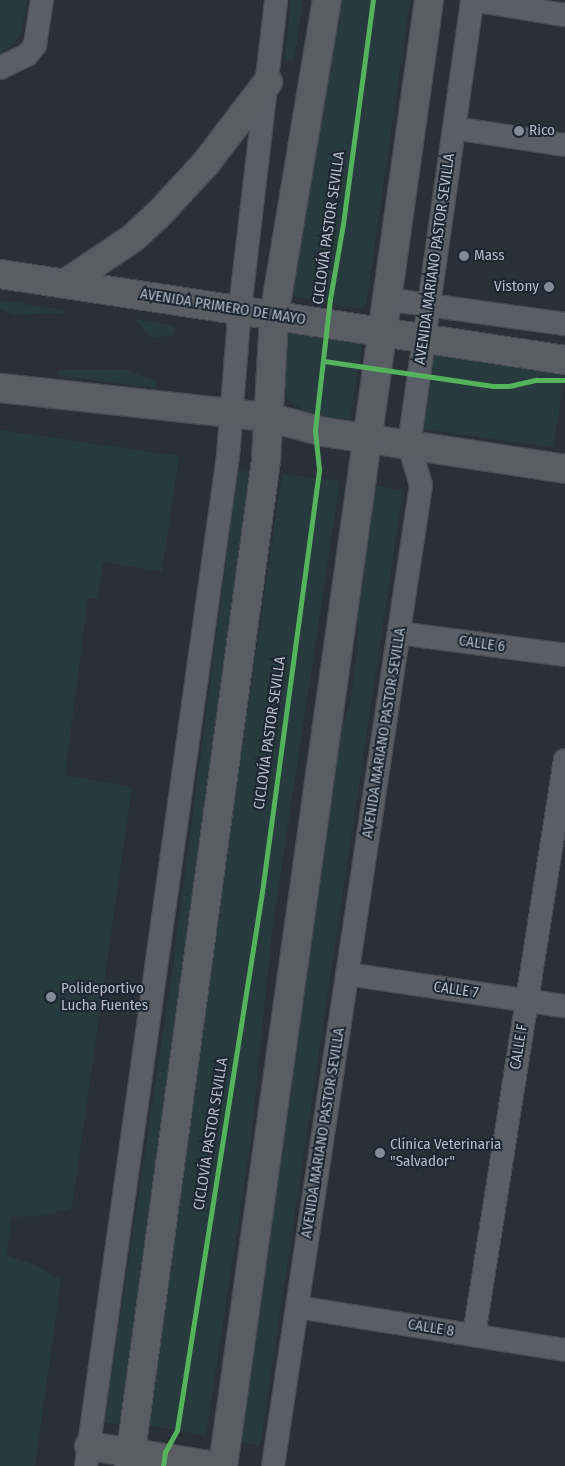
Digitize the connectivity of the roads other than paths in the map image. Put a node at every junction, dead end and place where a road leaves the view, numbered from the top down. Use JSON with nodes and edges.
{"nodes":[{"id":1,"x":42,"y":0,"type":"edge"},
{"id":2,"x":276,"y":0,"type":"edge"},
{"id":3,"x":327,"y":0,"type":"edge"},
{"id":4,"x":428,"y":0,"type":"edge"},
{"id":5,"x":472,"y":0,"type":"edge"},
{"id":6,"x":565,"y":15,"type":"edge"},
{"id":7,"x":0,"y":68,"type":"edge"},
{"id":8,"x":268,"y":82,"type":"junction"},
{"id":9,"x":454,"y":128,"type":"junction"},
{"id":10,"x":565,"y":145,"type":"edge"},
{"id":11,"x":0,"y":274,"type":"edge"},
{"id":12,"x":66,"y":283,"type":"junction"},
{"id":13,"x":385,"y":299,"type":"junction"},
{"id":14,"x":427,"y":306,"type":"junction"},
{"id":15,"x":240,"y":308,"type":"junction"},
{"id":16,"x":274,"y":316,"type":"junction"},
{"id":17,"x":565,"y":324,"type":"edge"},
{"id":18,"x":382,"y":333,"type":"junction"},
{"id":19,"x":422,"y":339,"type":"junction"},
{"id":20,"x":565,"y":360,"type":"edge"},
{"id":21,"x":0,"y":388,"type":"edge"},
{"id":22,"x":230,"y":413,"type":"junction"},
{"id":23,"x":267,"y":417,"type":"junction"},
{"id":24,"x":367,"y":439,"type":"junction"},
{"id":25,"x":409,"y":446,"type":"junction"},
{"id":26,"x":565,"y":469,"type":"edge"},
{"id":27,"x":399,"y":632,"type":"junction"},
{"id":28,"x":565,"y":655,"type":"edge"},
{"id":29,"x":565,"y":760,"type":"edge"},
{"id":30,"x":347,"y":974,"type":"junction"},
{"id":31,"x":527,"y":1000,"type":"junction"},
{"id":32,"x":565,"y":1006,"type":"edge"},
{"id":33,"x":297,"y":1307,"type":"junction"},
{"id":34,"x":474,"y":1335,"type":"junction"},
{"id":35,"x":565,"y":1350,"type":"edge"},
{"id":36,"x":88,"y":1456,"type":"edge"},
{"id":37,"x":130,"y":1459,"type":"edge"},
{"id":38,"x":215,"y":1466,"type":"edge"},
{"id":39,"x":223,"y":1466,"type":"edge"},
{"id":40,"x":273,"y":1466,"type":"edge"}],
"edges":[{"from":1,"to":7,"type":"street"},
{"from":2,"to":8,"type":"street"},
{"from":3,"to":16,"type":"main road"},
{"from":4,"to":13,"type":"main road"},
{"from":5,"to":6,"type":"street"},
{"from":5,"to":9,"type":"street","name":"AVENIDA MARIANO PASTOR SEVILLA"},
{"from":8,"to":12,"type":"main road"},
{"from":8,"to":15,"type":"street"},
{"from":9,"to":10,"type":"street"},
{"from":9,"to":14,"type":"street","name":"AVENIDA MARIANO PASTOR SEVILLA"},
{"from":11,"to":12,"type":"main road","name":"AVENIDA PRIMERO DE MAYO"},
{"from":12,"to":15,"type":"main road","name":"AVENIDA PRIMERO DE MAYO"},
{"from":13,"to":14,"type":"street"},
{"from":13,"to":18,"type":"main road"},
{"from":14,"to":17,"type":"street"},
{"from":14,"to":19,"type":"street","name":"AVENIDA MARIANO PASTOR SEVILLA"},
{"from":15,"to":16,"type":"main road","name":"AVENIDA PRIMERO DE MAYO"},
{"from":15,"to":22,"type":"street"},
{"from":16,"to":18,"type":"main road","name":"AVENIDA PRIMERO DE MAYO"},
{"from":16,"to":23,"type":"main road"},
{"from":18,"to":19,"type":"main road","name":"AVENIDA PRIMERO DE MAYO"},
{"from":18,"to":24,"type":"main road"},
{"from":19,"to":20,"type":"main road","name":"AVENIDA PRIMERO DE MAYO"},
{"from":19,"to":25,"type":"street","name":"AVENIDA MARIANO PASTOR SEVILLA"},
{"from":21,"to":22,"type":"main road"},
{"from":22,"to":23,"type":"main road"},
{"from":22,"to":36,"type":"street"},
{"from":23,"to":24,"type":"main road"},
{"from":23,"to":37,"type":"main road"},
{"from":24,"to":25,"type":"main road"},
{"from":24,"to":39,"type":"main road"},
{"from":25,"to":26,"type":"main road"},
{"from":25,"to":27,"type":"street","name":"AVENIDA MARIANO PASTOR SEVILLA"},
{"from":27,"to":28,"type":"street","name":"CALLE 6"},
{"from":27,"to":30,"type":"street","name":"AVENIDA MARIANO PASTOR SEVILLA"},
{"from":29,"to":31,"type":"street","name":"CALLE F"},
{"from":30,"to":31,"type":"street","name":"CALLE 7"},
{"from":30,"to":33,"type":"street","name":"AVENIDA MARIANO PASTOR SEVILLA"},
{"from":31,"to":32,"type":"street","name":"CALLE 7"},
{"from":31,"to":34,"type":"street","name":"CALLE F"},
{"from":33,"to":34,"type":"street","name":"CALLE 8"},
{"from":33,"to":40,"type":"street","name":"AVENIDA MARIANO PASTOR SEVILLA"},
{"from":34,"to":35,"type":"street","name":"CALLE 8"},
{"from":36,"to":37,"type":"main road"},
{"from":37,"to":38,"type":"main road"}]}
